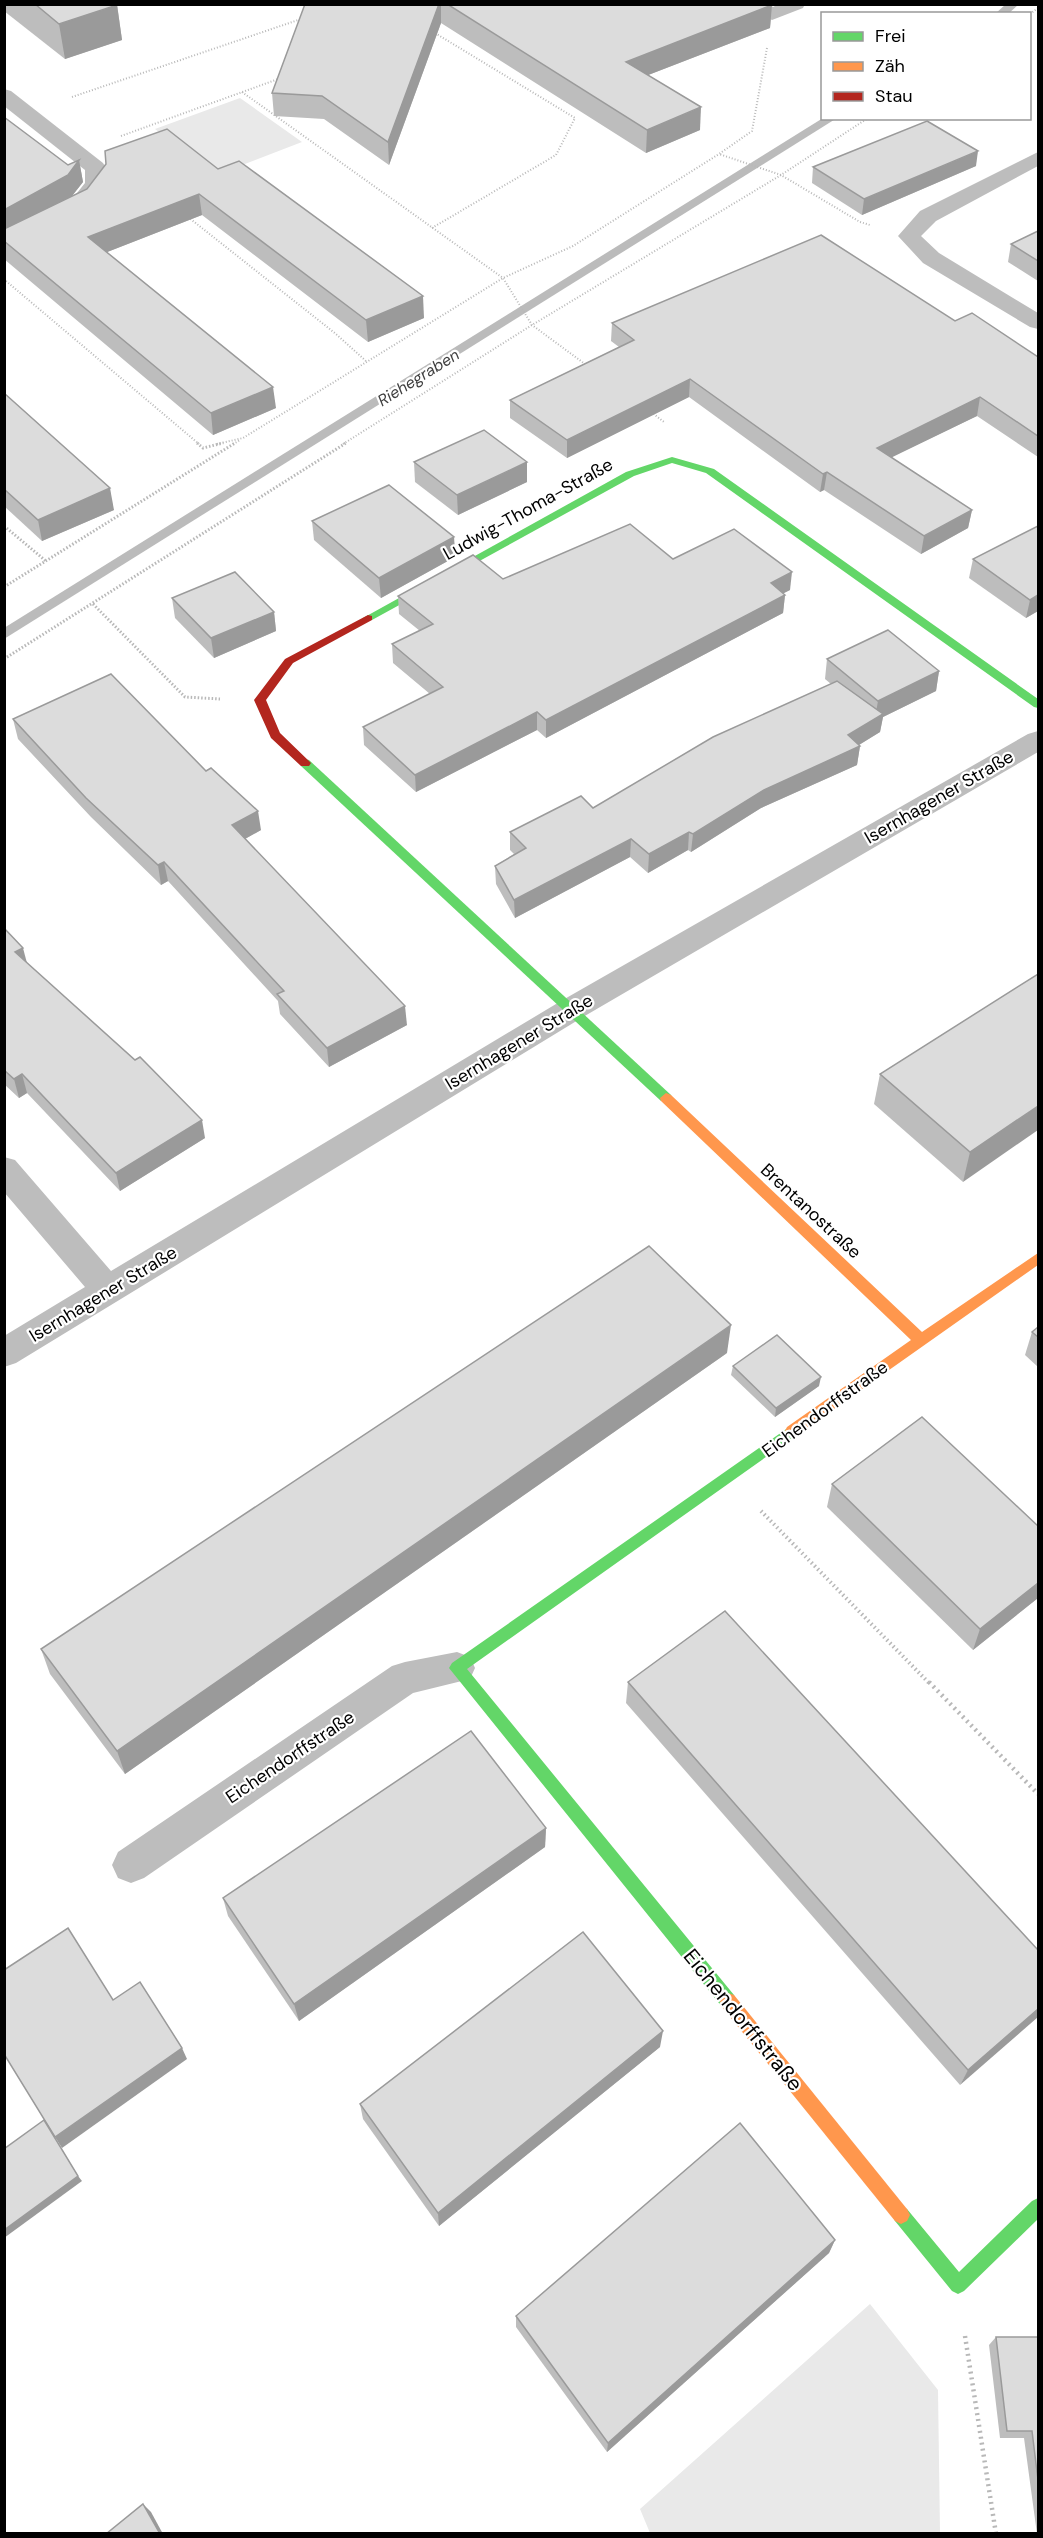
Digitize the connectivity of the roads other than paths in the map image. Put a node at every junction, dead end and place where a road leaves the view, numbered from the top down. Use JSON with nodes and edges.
{"nodes":[{"id":1,"x":754,"y":4,"type":"edge"},
{"id":2,"x":796,"y":4,"type":"edge"},
{"id":3,"x":4,"y":95,"type":"edge"},
{"id":4,"x":1038,"y":158,"type":"edge"},
{"id":5,"x":4,"y":245,"type":"edge"},
{"id":6,"x":1038,"y":322,"type":"edge"},
{"id":7,"x":1038,"y":704,"type":"edge"},
{"id":8,"x":1038,"y":740,"type":"edge"},
{"id":9,"x":572,"y":1009,"type":"junction"},
{"id":10,"x":4,"y":1169,"type":"edge"},
{"id":11,"x":1038,"y":1258,"type":"edge"},
{"id":12,"x":108,"y":1291,"type":"junction"},
{"id":13,"x":921,"y":1340,"type":"junction"},
{"id":14,"x":4,"y":1353,"type":"edge"},
{"id":15,"x":457,"y":1668,"type":"junction"},
{"id":16,"x":131,"y":1865,"type":"dead end"},
{"id":17,"x":1038,"y":2206,"type":"edge"}],
"edges":[{"from":1,"to":2,"type":"lane"},
{"from":3,"to":5,"type":"street"},
{"from":4,"to":6,"type":"street"},
{"from":7,"to":9,"type":"street","name":"Ludwig-Thoma-Straße"},
{"from":8,"to":9,"type":"street","name":"Isernhagener Straße"},
{"from":9,"to":12,"type":"street","name":"Isernhagener Straße"},
{"from":9,"to":13,"type":"street","name":"Brentanostraße"},
{"from":10,"to":12,"type":"street"},
{"from":11,"to":13,"type":"street"},
{"from":12,"to":14,"type":"street","name":"Isernhagener Straße"},
{"from":13,"to":15,"type":"street","name":"Eichendorffstraße"},
{"from":15,"to":16,"type":"lane","name":"Eichendorffstraße"},
{"from":15,"to":17,"type":"street","name":"Eichendorffstraße"}]}
